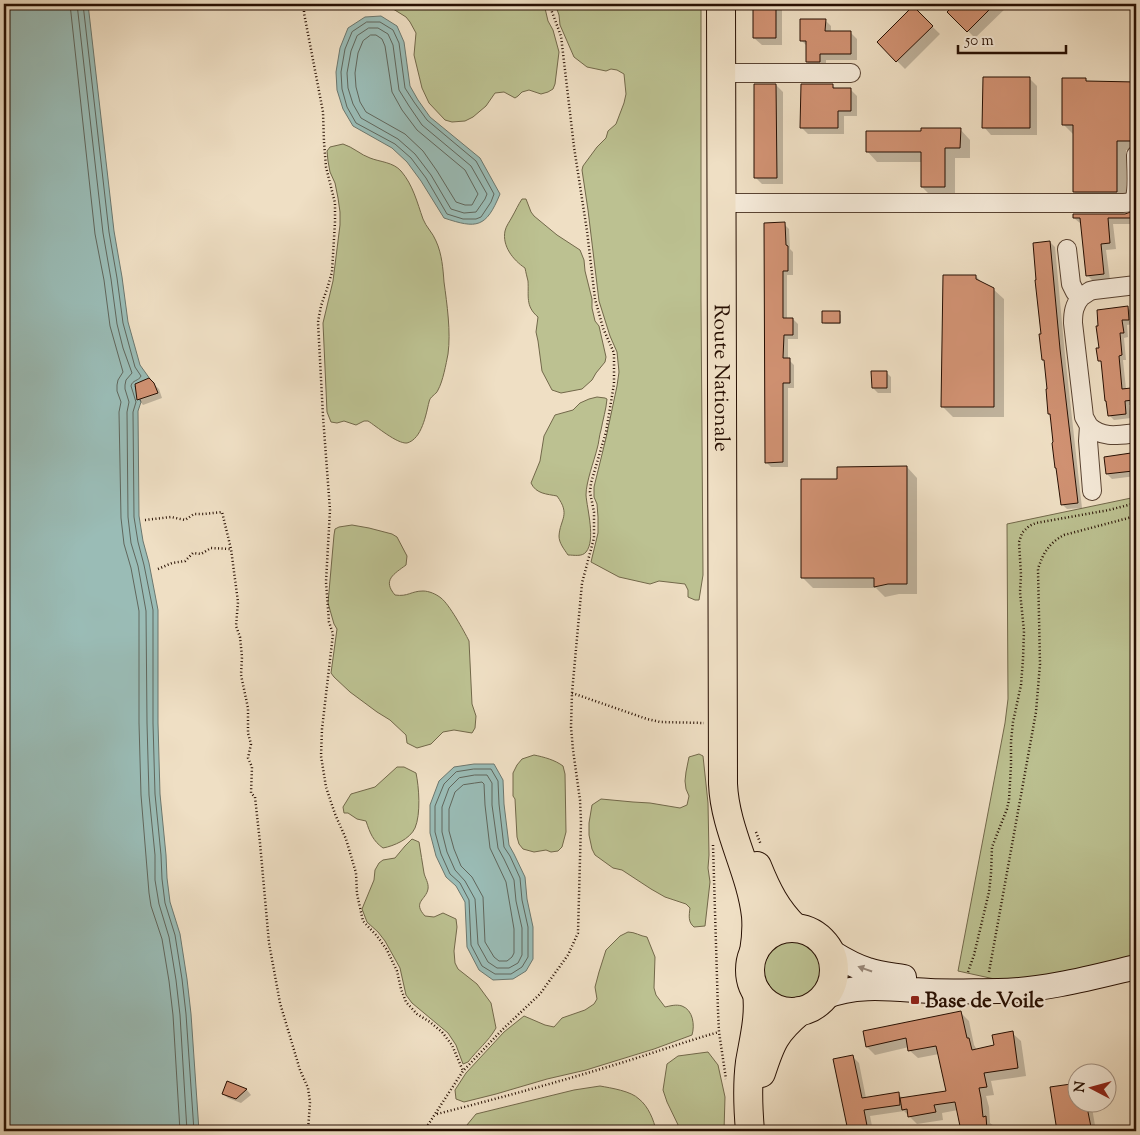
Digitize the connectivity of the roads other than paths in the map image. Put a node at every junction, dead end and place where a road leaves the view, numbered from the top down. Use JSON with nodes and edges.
{"nodes":[{"id":1,"x":721,"y":4,"type":"edge"},
{"id":2,"x":721,"y":73,"type":"junction"},
{"id":3,"x":851,"y":73,"type":"dead end"},
{"id":4,"x":1136,"y":155,"type":"edge"},
{"id":5,"x":722,"y":203,"type":"junction"},
{"id":6,"x":1067,"y":248,"type":"dead end"},
{"id":7,"x":1136,"y":285,"type":"edge"},
{"id":8,"x":1081,"y":297,"type":"junction"},
{"id":9,"x":1089,"y":426,"type":"junction"},
{"id":10,"x":1136,"y":433,"type":"edge"},
{"id":11,"x":1092,"y":491,"type":"dead end"},
{"id":12,"x":724,"y":752,"type":"junction"},
{"id":13,"x":804,"y":924,"type":"junction"},
{"id":14,"x":832,"y":943,"type":"junction"},
{"id":15,"x":754,"y":952,"type":"junction"},
{"id":16,"x":1136,"y":967,"type":"edge"},
{"id":17,"x":976,"y":989,"type":"junction"},
{"id":18,"x":757,"y":993,"type":"junction"},
{"id":19,"x":824,"y":996,"type":"junction"},
{"id":20,"x":800,"y":1011,"type":"junction"},
{"id":21,"x":750,"y":1131,"type":"edge"}],
"edges":[{"from":1,"to":2,"type":"main road","name":"Route Nationale"},
{"from":2,"to":3,"type":"street"},
{"from":2,"to":5,"type":"main road","name":"Route Nationale"},
{"from":4,"to":5,"type":"street"},
{"from":5,"to":12,"type":"main road","name":"Route Nationale"},
{"from":6,"to":8,"type":"street"},
{"from":7,"to":8,"type":"street"},
{"from":8,"to":9,"type":"street"},
{"from":9,"to":10,"type":"street"},
{"from":9,"to":11,"type":"street"},
{"from":12,"to":13,"type":"main road"},
{"from":12,"to":15,"type":"main road"},
{"from":13,"to":14,"type":"main road"},
{"from":13,"to":15,"type":"main road"},
{"from":17,"to":14,"type":"street","one_way":true},
{"from":14,"to":19,"type":"main road"},
{"from":15,"to":18,"type":"main road"},
{"from":16,"to":17,"type":"street"},
{"from":17,"to":19,"type":"street"},
{"from":18,"to":20,"type":"main road"},
{"from":18,"to":21,"type":"main road"},
{"from":19,"to":20,"type":"main road"},
{"from":20,"to":21,"type":"main road"}]}
